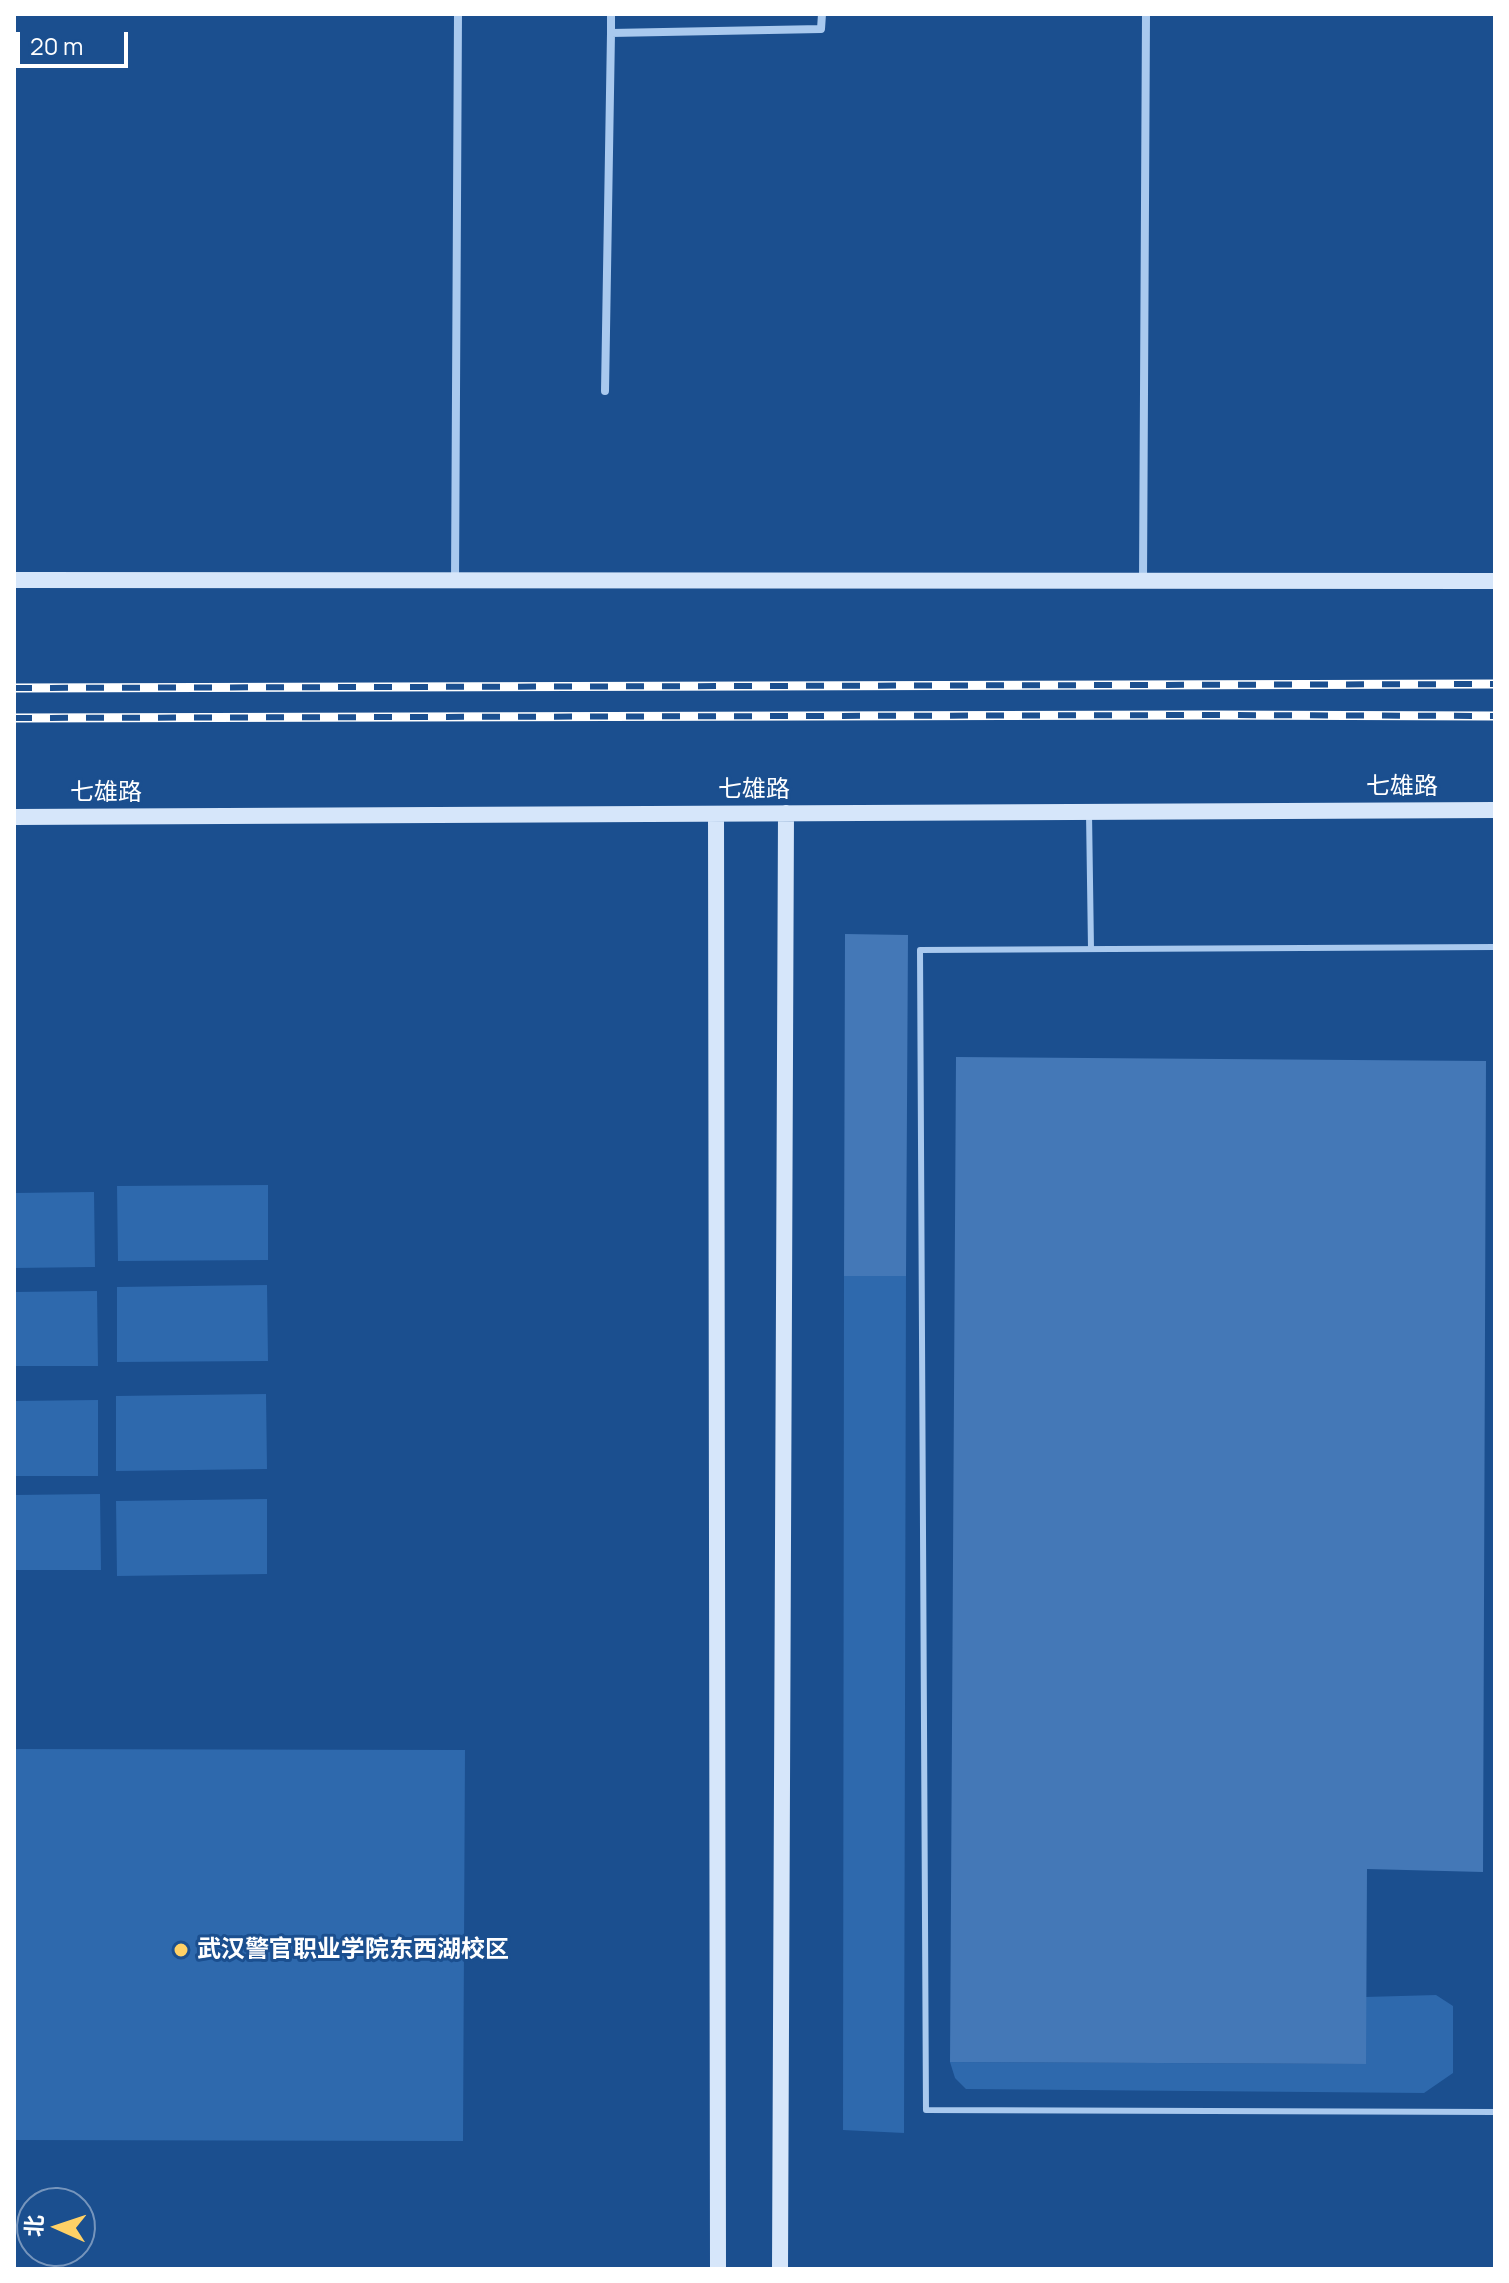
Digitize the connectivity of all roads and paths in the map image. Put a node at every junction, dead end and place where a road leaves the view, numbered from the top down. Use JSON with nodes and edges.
{"nodes":[{"id":1,"x":458,"y":14,"type":"edge"},
{"id":2,"x":611,"y":14,"type":"edge"},
{"id":3,"x":822,"y":14,"type":"edge"},
{"id":4,"x":1146,"y":14,"type":"edge"},
{"id":5,"x":611,"y":33,"type":"junction"},
{"id":6,"x":605,"y":391,"type":"dead end"},
{"id":7,"x":14,"y":580,"type":"edge"},
{"id":8,"x":455,"y":581,"type":"junction"},
{"id":9,"x":1143,"y":581,"type":"junction"},
{"id":10,"x":1495,"y":581,"type":"edge"},
{"id":11,"x":1495,"y":810,"type":"edge"},
{"id":12,"x":1089,"y":812,"type":"junction"},
{"id":13,"x":786,"y":813,"type":"junction"},
{"id":14,"x":716,"y":814,"type":"junction"},
{"id":15,"x":14,"y":817,"type":"edge"},
{"id":16,"x":1495,"y":947,"type":"edge"},
{"id":17,"x":1091,"y":949,"type":"junction"},
{"id":18,"x":1495,"y":2112,"type":"edge"},
{"id":19,"x":718,"y":2269,"type":"edge"},
{"id":20,"x":780,"y":2269,"type":"edge"}],
"edges":[{"from":1,"to":8,"type":"street"},
{"from":2,"to":5,"type":"street"},
{"from":3,"to":5,"type":"street"},
{"from":4,"to":9,"type":"street"},
{"from":5,"to":6,"type":"street"},
{"from":7,"to":8,"type":"street"},
{"from":8,"to":9,"type":"street"},
{"from":9,"to":10,"type":"street"},
{"from":11,"to":12,"type":"street","name":"七雄路"},
{"from":12,"to":13,"type":"street","name":"七雄路"},
{"from":12,"to":17,"type":"lane"},
{"from":13,"to":14,"type":"street","name":"七雄路"},
{"from":13,"to":20,"type":"street"},
{"from":14,"to":15,"type":"street","name":"七雄路"},
{"from":14,"to":19,"type":"street"},
{"from":16,"to":17,"type":"lane"},
{"from":17,"to":18,"type":"lane"}]}
